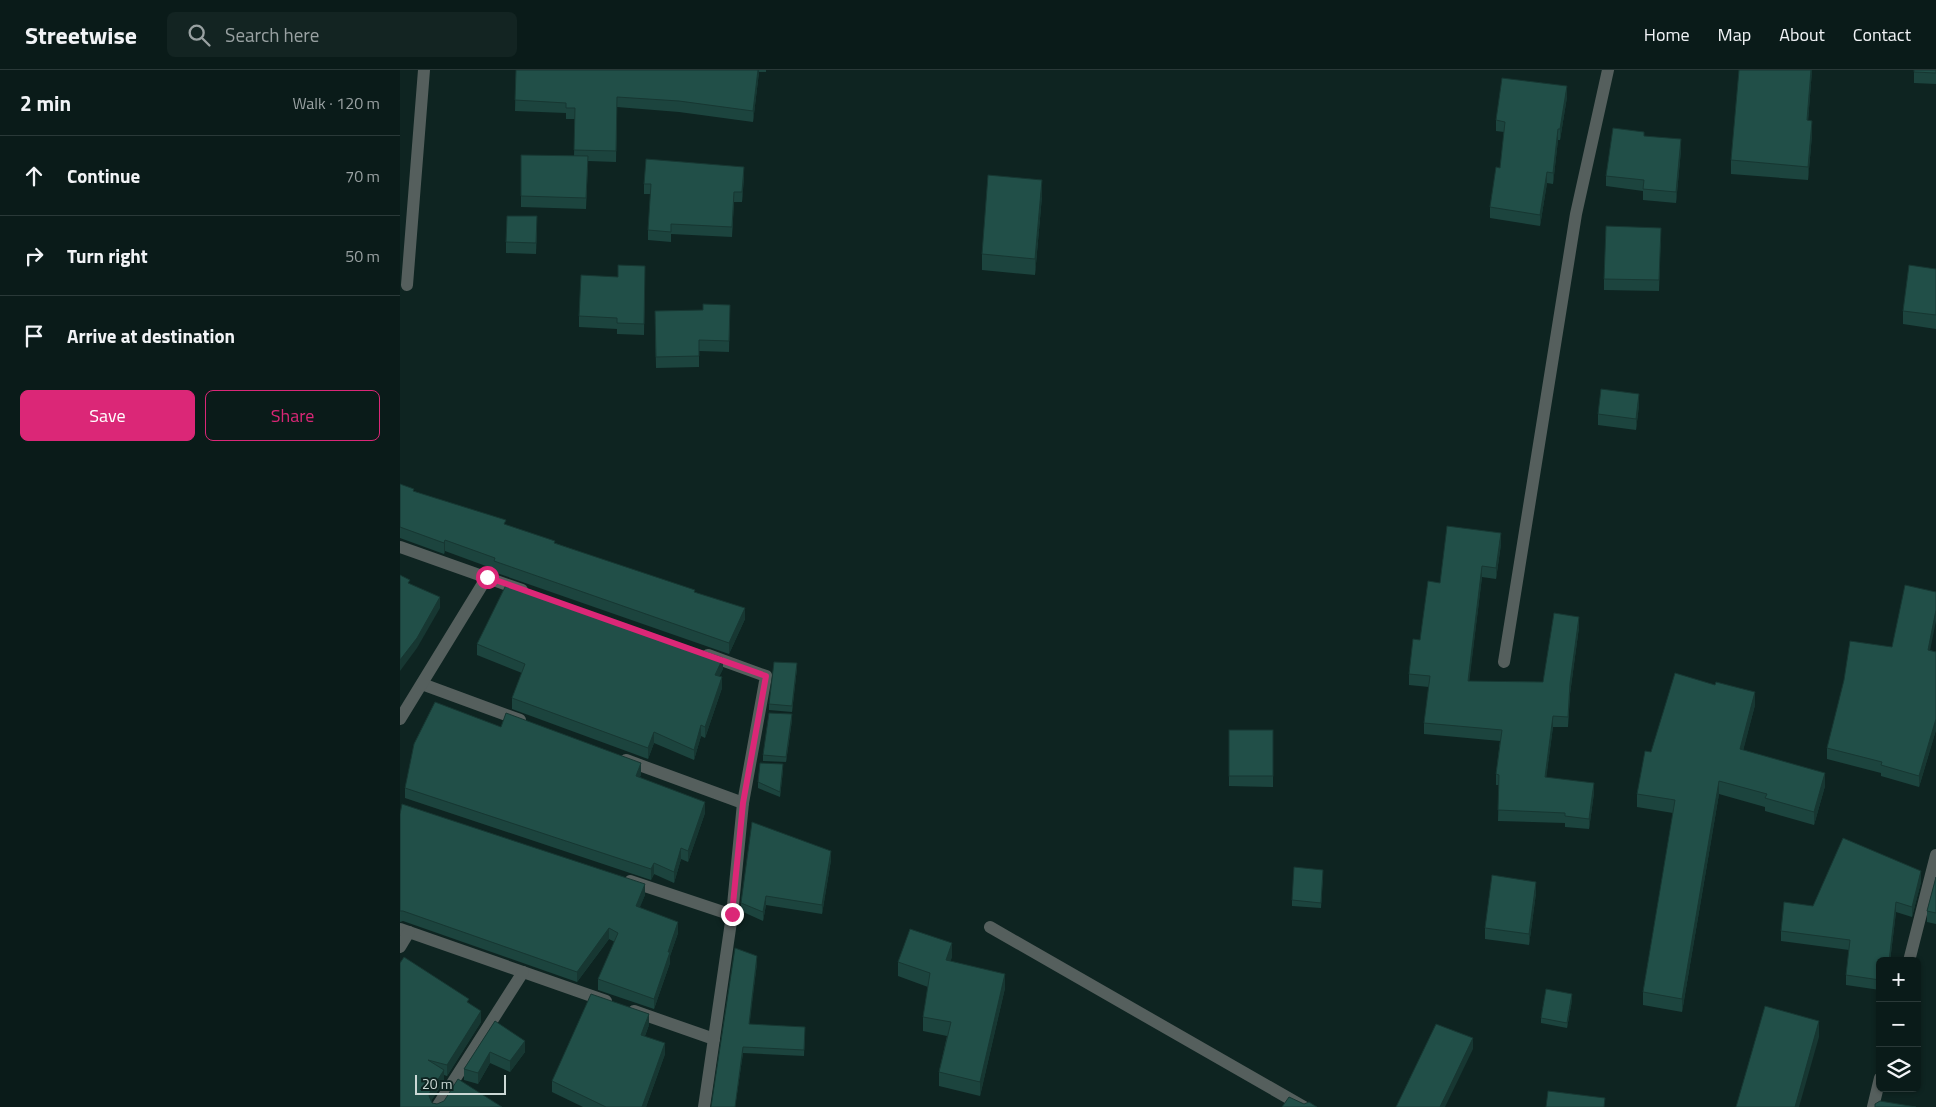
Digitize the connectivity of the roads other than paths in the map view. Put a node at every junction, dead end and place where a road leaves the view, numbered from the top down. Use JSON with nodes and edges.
{"nodes":[{"id":1,"x":424,"y":70,"type":"edge"},
{"id":2,"x":1608,"y":70,"type":"edge"},
{"id":3,"x":407,"y":285,"type":"dead end"},
{"id":4,"x":400,"y":547,"type":"edge"},
{"id":5,"x":487,"y":577,"type":"junction"},
{"id":6,"x":534,"y":594,"type":"edge"},
{"id":7,"x":692,"y":650,"type":"edge"},
{"id":8,"x":1504,"y":662,"type":"dead end"},
{"id":9,"x":422,"y":684,"type":"junction"},
{"id":10,"x":400,"y":719,"type":"edge"},
{"id":11,"x":532,"y":725,"type":"edge"},
{"id":12,"x":615,"y":756,"type":"edge"},
{"id":13,"x":743,"y":803,"type":"junction"},
{"id":14,"x":1936,"y":855,"type":"edge"},
{"id":15,"x":618,"y":877,"type":"edge"},
{"id":16,"x":732,"y":914,"type":"junction"},
{"id":17,"x":990,"y":927,"type":"dead end"},
{"id":18,"x":405,"y":931,"type":"edge"},
{"id":19,"x":400,"y":946,"type":"edge"},
{"id":20,"x":1910,"y":957,"type":"edge"},
{"id":21,"x":523,"y":972,"type":"junction"},
{"id":22,"x":714,"y":1039,"type":"junction"},
{"id":23,"x":1877,"y":1092,"type":"edge"},
{"id":24,"x":438,"y":1107,"type":"edge"},
{"id":25,"x":704,"y":1107,"type":"edge"},
{"id":26,"x":1304,"y":1107,"type":"edge"},
{"id":27,"x":1873,"y":1107,"type":"edge"}],
"edges":[{"from":1,"to":3,"type":"street"},
{"from":2,"to":8,"type":"street"},
{"from":4,"to":5,"type":"street"},
{"from":5,"to":6,"type":"street"},
{"from":5,"to":9,"type":"street"},
{"from":7,"to":13,"type":"street"},
{"from":9,"to":10,"type":"street"},
{"from":9,"to":11,"type":"street"},
{"from":12,"to":13,"type":"street"},
{"from":13,"to":16,"type":"street"},
{"from":14,"to":20,"type":"street"},
{"from":15,"to":16,"type":"street"},
{"from":16,"to":22,"type":"street"},
{"from":17,"to":26,"type":"street"},
{"from":18,"to":19,"type":"street"},
{"from":18,"to":21,"type":"street"},
{"from":21,"to":22,"type":"street"},
{"from":21,"to":24,"type":"street"},
{"from":22,"to":25,"type":"street"},
{"from":23,"to":27,"type":"street"}]}
